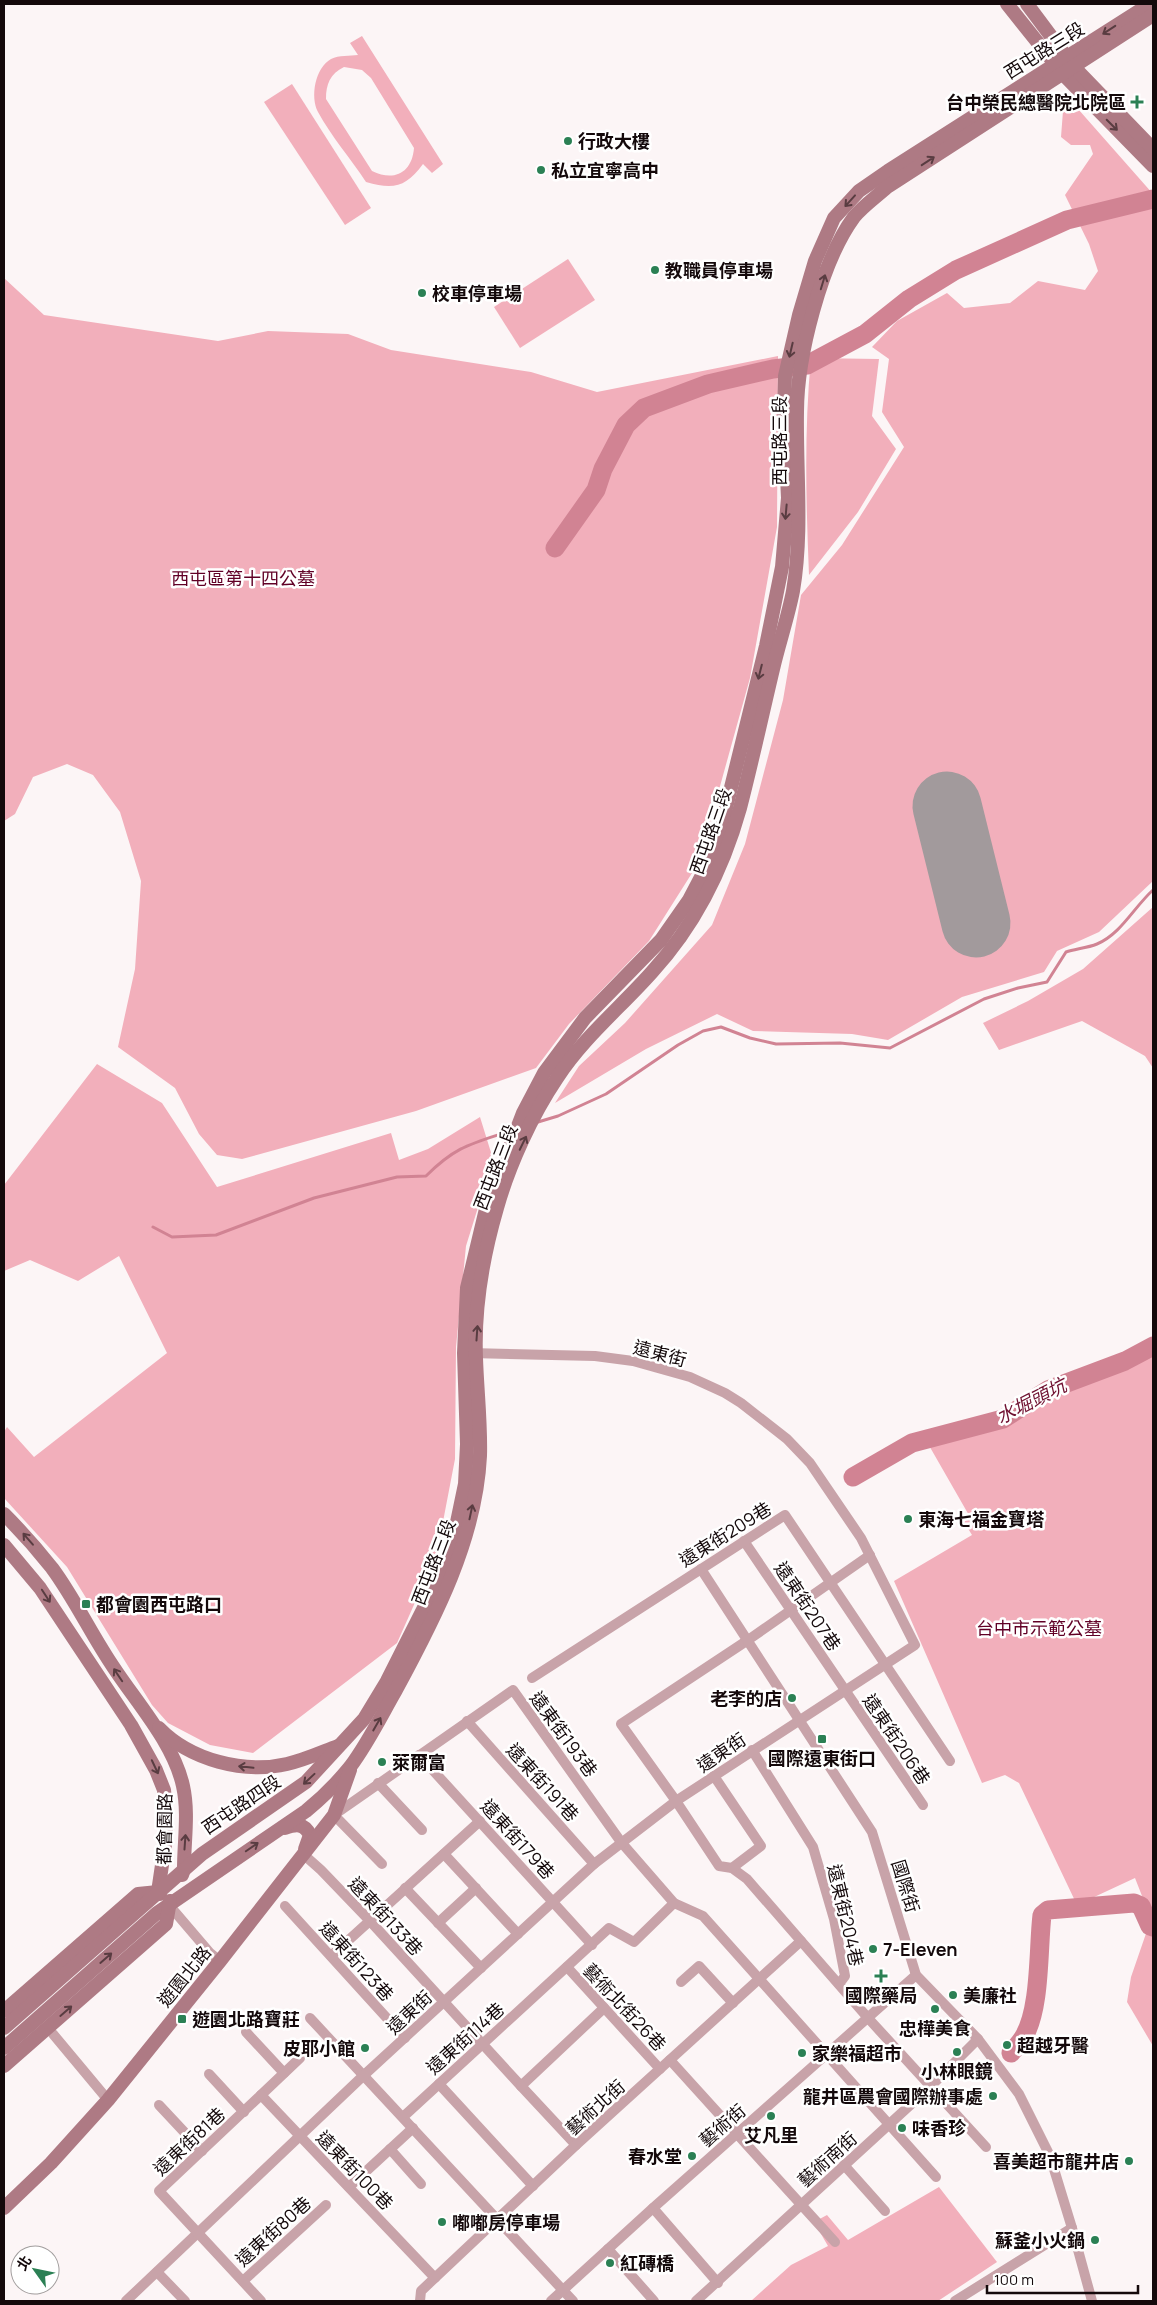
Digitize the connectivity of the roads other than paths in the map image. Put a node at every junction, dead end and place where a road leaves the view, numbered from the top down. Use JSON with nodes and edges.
{"nodes":[{"id":1,"x":1007,"y":4,"type":"edge"},
{"id":2,"x":1027,"y":4,"type":"edge"},
{"id":3,"x":1150,"y":4,"type":"edge"},
{"id":4,"x":1153,"y":15,"type":"edge"},
{"id":5,"x":1065,"y":66,"type":"junction"},
{"id":6,"x":1153,"y":149,"type":"edge"},
{"id":7,"x":1153,"y":166,"type":"edge"},
{"id":8,"x":470,"y":1353,"type":"junction"},
{"id":9,"x":4,"y":1514,"type":"edge"},
{"id":10,"x":744,"y":1541,"type":"junction"},
{"id":11,"x":4,"y":1545,"type":"edge"},
{"id":12,"x":870,"y":1555,"type":"junction"},
{"id":13,"x":701,"y":1568,"type":"junction"},
{"id":14,"x":831,"y":1582,"type":"junction"},
{"id":15,"x":792,"y":1610,"type":"junction"},
{"id":16,"x":748,"y":1640,"type":"junction"},
{"id":17,"x":886,"y":1663,"type":"junction"},
{"id":18,"x":532,"y":1678,"type":"dead end"},
{"id":19,"x":845,"y":1690,"type":"junction"},
{"id":20,"x":146,"y":1715,"type":"junction"},
{"id":21,"x":799,"y":1720,"type":"junction"},
{"id":22,"x":467,"y":1721,"type":"junction"},
{"id":23,"x":343,"y":1744,"type":"junction"},
{"id":24,"x":752,"y":1750,"type":"junction"},
{"id":25,"x":419,"y":1755,"type":"junction"},
{"id":26,"x":950,"y":1761,"type":"dead end"},
{"id":27,"x":351,"y":1765,"type":"junction"},
{"id":28,"x":714,"y":1776,"type":"junction"},
{"id":29,"x":378,"y":1784,"type":"junction"},
{"id":30,"x":676,"y":1801,"type":"junction"},
{"id":31,"x":923,"y":1806,"type":"dead end"},
{"id":32,"x":334,"y":1815,"type":"junction"},
{"id":33,"x":480,"y":1821,"type":"junction"},
{"id":34,"x":422,"y":1830,"type":"dead end"},
{"id":35,"x":270,"y":1834,"type":"junction"},
{"id":36,"x":621,"y":1842,"type":"junction"},
{"id":37,"x":303,"y":1854,"type":"junction"},
{"id":38,"x":444,"y":1854,"type":"junction"},
{"id":39,"x":382,"y":1864,"type":"dead end"},
{"id":40,"x":594,"y":1864,"type":"junction"},
{"id":41,"x":732,"y":1868,"type":"junction"},
{"id":42,"x":184,"y":1869,"type":"junction"},
{"id":43,"x":405,"y":1888,"type":"junction"},
{"id":44,"x":476,"y":1888,"type":"junction"},
{"id":45,"x":158,"y":1892,"type":"junction"},
{"id":46,"x":553,"y":1902,"type":"junction"},
{"id":47,"x":674,"y":1903,"type":"junction"},
{"id":48,"x":169,"y":1905,"type":"junction"},
{"id":49,"x":285,"y":1906,"type":"dead end"},
{"id":50,"x":370,"y":1921,"type":"junction"},
{"id":51,"x":438,"y":1923,"type":"junction"},
{"id":52,"x":518,"y":1934,"type":"junction"},
{"id":53,"x":801,"y":1941,"type":"junction"},
{"id":54,"x":592,"y":1944,"type":"junction"},
{"id":55,"x":331,"y":1956,"type":"junction"},
{"id":56,"x":220,"y":1961,"type":"junction"},
{"id":57,"x":567,"y":1967,"type":"junction"},
{"id":58,"x":481,"y":1968,"type":"junction"},
{"id":59,"x":916,"y":1975,"type":"junction"},
{"id":60,"x":759,"y":1981,"type":"junction"},
{"id":61,"x":681,"y":1982,"type":"dead end"},
{"id":62,"x":839,"y":1984,"type":"junction"},
{"id":63,"x":444,"y":2002,"type":"junction"},
{"id":64,"x":733,"y":2003,"type":"junction"},
{"id":65,"x":604,"y":2008,"type":"junction"},
{"id":66,"x":4,"y":2012,"type":"edge"},
{"id":67,"x":310,"y":2018,"type":"dead end"},
{"id":68,"x":868,"y":2018,"type":"junction"},
{"id":69,"x":4,"y":2028,"type":"edge"},
{"id":70,"x":246,"y":2032,"type":"dead end"},
{"id":71,"x":53,"y":2034,"type":"dead end"},
{"id":72,"x":405,"y":2038,"type":"junction"},
{"id":73,"x":978,"y":2039,"type":"junction"},
{"id":74,"x":482,"y":2045,"type":"junction"},
{"id":75,"x":4,"y":2048,"type":"edge"},
{"id":76,"x":826,"y":2055,"type":"junction"},
{"id":77,"x":300,"y":2058,"type":"dead end"},
{"id":78,"x":670,"y":2060,"type":"junction"},
{"id":79,"x":4,"y":2066,"type":"edge"},
{"id":80,"x":660,"y":2069,"type":"junction"},
{"id":81,"x":284,"y":2073,"type":"junction"},
{"id":82,"x":208,"y":2074,"type":"dead end"},
{"id":83,"x":363,"y":2076,"type":"junction"},
{"id":84,"x":440,"y":2084,"type":"junction"},
{"id":85,"x":521,"y":2086,"type":"junction"},
{"id":86,"x":931,"y":2086,"type":"junction"},
{"id":87,"x":261,"y":2095,"type":"junction"},
{"id":88,"x":108,"y":2100,"type":"junction"},
{"id":89,"x":159,"y":2105,"type":"dead end"},
{"id":90,"x":244,"y":2112,"type":"junction"},
{"id":91,"x":403,"y":2117,"type":"junction"},
{"id":92,"x":889,"y":2126,"type":"junction"},
{"id":93,"x":413,"y":2128,"type":"junction"},
{"id":94,"x":737,"y":2133,"type":"junction"},
{"id":95,"x":300,"y":2136,"type":"junction"},
{"id":96,"x":576,"y":2145,"type":"junction"},
{"id":97,"x":986,"y":2147,"type":"dead end"},
{"id":98,"x":390,"y":2149,"type":"junction"},
{"id":99,"x":202,"y":2150,"type":"junction"},
{"id":100,"x":844,"y":2165,"type":"junction"},
{"id":101,"x":936,"y":2177,"type":"dead end"},
{"id":102,"x":421,"y":2184,"type":"dead end"},
{"id":103,"x":533,"y":2186,"type":"junction"},
{"id":104,"x":349,"y":2187,"type":"junction"},
{"id":105,"x":800,"y":2204,"type":"junction"},
{"id":106,"x":326,"y":2205,"type":"dead end"},
{"id":107,"x":4,"y":2208,"type":"edge"},
{"id":108,"x":653,"y":2208,"type":"junction"},
{"id":109,"x":886,"y":2211,"type":"dead end"},
{"id":110,"x":498,"y":2220,"type":"junction"},
{"id":111,"x":1072,"y":2228,"type":"junction"},
{"id":112,"x":198,"y":2232,"type":"junction"},
{"id":113,"x":835,"y":2242,"type":"dead end"},
{"id":114,"x":608,"y":2249,"type":"junction"},
{"id":115,"x":157,"y":2272,"type":"junction"},
{"id":116,"x":435,"y":2278,"type":"junction"},
{"id":117,"x":243,"y":2281,"type":"junction"},
{"id":118,"x":718,"y":2283,"type":"junction"},
{"id":119,"x":563,"y":2290,"type":"junction"},
{"id":120,"x":126,"y":2301,"type":"edge"},
{"id":121,"x":185,"y":2301,"type":"edge"},
{"id":122,"x":261,"y":2301,"type":"edge"},
{"id":123,"x":420,"y":2301,"type":"edge"},
{"id":124,"x":551,"y":2301,"type":"edge"},
{"id":125,"x":573,"y":2301,"type":"edge"},
{"id":126,"x":654,"y":2301,"type":"edge"},
{"id":127,"x":696,"y":2301,"type":"edge"},
{"id":128,"x":955,"y":2301,"type":"edge"},
{"id":129,"x":1092,"y":2301,"type":"edge"}],
"edges":[{"from":1,"to":5,"type":"street"},
{"from":2,"to":5,"type":"street"},
{"from":3,"to":5,"type":"street","name":"西屯路三段","one_way":true},
{"from":4,"to":5,"type":"street","name":"西屯路三段"},
{"from":5,"to":6,"type":"street"},
{"from":5,"to":7,"type":"street","one_way":true},
{"from":8,"to":5,"type":"street","name":"西屯路三段","one_way":true},
{"from":5,"to":8,"type":"street","name":"西屯路三段","one_way":true},
{"from":8,"to":12,"type":"street","name":"遠東街"},
{"from":8,"to":23,"type":"street","name":"西屯路三段"},
{"from":27,"to":8,"type":"street","name":"西屯路三段","one_way":true},
{"from":20,"to":9,"type":"street","name":"都會園路","one_way":true},
{"from":10,"to":13,"type":"street","name":"遠東街209巷"},
{"from":10,"to":14,"type":"street","name":"遠東街209巷"},
{"from":10,"to":15,"type":"street","name":"遠東街207巷"},
{"from":11,"to":45,"type":"street","name":"都會園路","one_way":true},
{"from":12,"to":14,"type":"street"},
{"from":12,"to":17,"type":"street","name":"遠東街"},
{"from":13,"to":16,"type":"street","name":"國際街"},
{"from":13,"to":18,"type":"street","name":"遠東街209巷"},
{"from":14,"to":15,"type":"street"},
{"from":14,"to":17,"type":"street","name":"遠東街209巷"},
{"from":15,"to":16,"type":"street"},
{"from":15,"to":19,"type":"street","name":"遠東街207巷"},
{"from":16,"to":21,"type":"street","name":"國際街"},
{"from":16,"to":30,"type":"street"},
{"from":17,"to":19,"type":"street","name":"遠東街"},
{"from":17,"to":26,"type":"street","name":"遠東街209巷"},
{"from":19,"to":21,"type":"street","name":"遠東街"},
{"from":19,"to":31,"type":"street","name":"遠東街206巷"},
{"from":23,"to":20,"type":"street","one_way":true},
{"from":42,"to":20,"type":"street","name":"都會園路","one_way":true},
{"from":21,"to":24,"type":"street","name":"遠東街"},
{"from":21,"to":59,"type":"street","name":"國際街"},
{"from":22,"to":25,"type":"street"},
{"from":22,"to":36,"type":"street","name":"遠東街193巷"},
{"from":22,"to":40,"type":"street","name":"遠東街191巷"},
{"from":23,"to":27,"type":"street"},
{"from":23,"to":42,"type":"street","name":"西屯路四段","one_way":true},
{"from":24,"to":28,"type":"street","name":"遠東街"},
{"from":24,"to":62,"type":"street","name":"遠東街204巷"},
{"from":25,"to":29,"type":"street"},
{"from":25,"to":33,"type":"street","name":"遠東街179巷"},
{"from":27,"to":32,"type":"street","name":"遊園北路"},
{"from":27,"to":35,"type":"street"},
{"from":28,"to":30,"type":"street","name":"遠東街"},
{"from":28,"to":41,"type":"street"},
{"from":29,"to":32,"type":"street"},
{"from":29,"to":34,"type":"street"},
{"from":30,"to":36,"type":"street","name":"遠東街"},
{"from":30,"to":41,"type":"street"},
{"from":32,"to":37,"type":"street","name":"遊園北路"},
{"from":32,"to":39,"type":"street"},
{"from":33,"to":38,"type":"street"},
{"from":33,"to":46,"type":"street","name":"遠東街179巷"},
{"from":35,"to":37,"type":"street"},
{"from":48,"to":35,"type":"street","one_way":true},
{"from":36,"to":40,"type":"street","name":"遠東街"},
{"from":36,"to":47,"type":"street"},
{"from":37,"to":50,"type":"street","name":"遠東街133巷"},
{"from":37,"to":56,"type":"street","name":"遊園北路"},
{"from":38,"to":43,"type":"street"},
{"from":38,"to":44,"type":"street"},
{"from":40,"to":46,"type":"street","name":"遠東街"},
{"from":41,"to":53,"type":"street"},
{"from":42,"to":45,"type":"street","name":"西屯路四段"},
{"from":42,"to":48,"type":"street","name":"都會園路"},
{"from":43,"to":50,"type":"street"},
{"from":43,"to":51,"type":"street"},
{"from":44,"to":51,"type":"street"},
{"from":44,"to":52,"type":"street"},
{"from":45,"to":48,"type":"street"},
{"from":45,"to":66,"type":"street","name":"西屯路四段"},
{"from":45,"to":69,"type":"street","name":"西屯路四段"},
{"from":46,"to":52,"type":"street","name":"遠東街"},
{"from":46,"to":54,"type":"street","name":"遠東街179巷"},
{"from":47,"to":54,"type":"street","name":"遠東街114巷"},
{"from":47,"to":60,"type":"street"},
{"from":48,"to":56,"type":"street"},
{"from":75,"to":48,"type":"street","one_way":true},
{"from":79,"to":48,"type":"street","one_way":true},
{"from":49,"to":55,"type":"street","name":"遠東街123巷"},
{"from":50,"to":55,"type":"street"},
{"from":50,"to":63,"type":"street","name":"遠東街133巷"},
{"from":51,"to":58,"type":"street"},
{"from":52,"to":58,"type":"street","name":"遠東街"},
{"from":53,"to":60,"type":"street","name":"藝術北街"},
{"from":53,"to":62,"type":"street"},
{"from":54,"to":57,"type":"street","name":"遠東街114巷"},
{"from":55,"to":72,"type":"street","name":"遠東街123巷"},
{"from":56,"to":88,"type":"street","name":"遊園北路"},
{"from":57,"to":65,"type":"street","name":"藝術北街26巷"},
{"from":57,"to":74,"type":"street","name":"遠東街114巷"},
{"from":58,"to":63,"type":"street","name":"遠東街"},
{"from":59,"to":68,"type":"street","name":"藝術街"},
{"from":59,"to":73,"type":"street","name":"國際街"},
{"from":60,"to":64,"type":"street","name":"藝術北街"},
{"from":60,"to":76,"type":"street"},
{"from":61,"to":64,"type":"street"},
{"from":62,"to":68,"type":"street"},
{"from":63,"to":72,"type":"street","name":"遠東街"},
{"from":63,"to":74,"type":"street","name":"遠東街133巷"},
{"from":64,"to":78,"type":"street","name":"藝術北街"},
{"from":65,"to":80,"type":"street","name":"藝術北街26巷"},
{"from":65,"to":85,"type":"street"},
{"from":67,"to":83,"type":"street"},
{"from":68,"to":76,"type":"street","name":"藝術街"},
{"from":68,"to":86,"type":"street"},
{"from":70,"to":81,"type":"street"},
{"from":71,"to":88,"type":"street"},
{"from":72,"to":83,"type":"street","name":"遠東街"},
{"from":73,"to":86,"type":"street","name":"藝術南街"},
{"from":73,"to":111,"type":"street","name":"國際街"},
{"from":74,"to":84,"type":"street","name":"遠東街114巷"},
{"from":74,"to":85,"type":"street","name":"遠東街133巷"},
{"from":76,"to":92,"type":"street"},
{"from":76,"to":94,"type":"street","name":"藝術街"},
{"from":77,"to":81,"type":"street","name":"遠東街81巷"},
{"from":78,"to":80,"type":"street","name":"藝術北街"},
{"from":78,"to":94,"type":"street"},
{"from":80,"to":96,"type":"street","name":"藝術北街"},
{"from":81,"to":87,"type":"street","name":"遠東街81巷"},
{"from":82,"to":90,"type":"street"},
{"from":83,"to":91,"type":"street"},
{"from":83,"to":95,"type":"street","name":"遠東街"},
{"from":84,"to":91,"type":"street","name":"遠東街114巷"},
{"from":84,"to":103,"type":"street"},
{"from":85,"to":96,"type":"street","name":"遠東街133巷"},
{"from":86,"to":92,"type":"street","name":"藝術南街"},
{"from":86,"to":97,"type":"street"},
{"from":87,"to":90,"type":"street","name":"遠東街81巷"},
{"from":87,"to":95,"type":"street"},
{"from":88,"to":107,"type":"street","name":"遊園北路"},
{"from":89,"to":99,"type":"street"},
{"from":90,"to":99,"type":"street","name":"遠東街81巷"},
{"from":91,"to":93,"type":"street"},
{"from":92,"to":100,"type":"street","name":"藝術南街"},
{"from":92,"to":101,"type":"street"},
{"from":93,"to":98,"type":"street"},
{"from":93,"to":110,"type":"street"},
{"from":94,"to":105,"type":"street"},
{"from":94,"to":108,"type":"street","name":"藝術街"},
{"from":95,"to":104,"type":"street","name":"遠東街100巷"},
{"from":95,"to":112,"type":"street","name":"遠東街"},
{"from":96,"to":103,"type":"street","name":"藝術北街"},
{"from":98,"to":102,"type":"street"},
{"from":98,"to":104,"type":"street"},
{"from":99,"to":112,"type":"street","name":"遠東街81巷"},
{"from":100,"to":105,"type":"street","name":"藝術南街"},
{"from":100,"to":109,"type":"street"},
{"from":103,"to":110,"type":"street","name":"藝術北街"},
{"from":104,"to":116,"type":"street","name":"遠東街100巷"},
{"from":105,"to":113,"type":"street"},
{"from":105,"to":118,"type":"street","name":"藝術南街"},
{"from":106,"to":117,"type":"street","name":"遠東街80巷"},
{"from":108,"to":114,"type":"street","name":"藝術街"},
{"from":108,"to":118,"type":"street"},
{"from":110,"to":116,"type":"street","name":"藝術北街"},
{"from":110,"to":119,"type":"street"},
{"from":111,"to":128,"type":"street"},
{"from":111,"to":129,"type":"street","name":"國際街"},
{"from":112,"to":115,"type":"street","name":"遠東街"},
{"from":112,"to":117,"type":"street"},
{"from":114,"to":119,"type":"street","name":"藝術街"},
{"from":114,"to":126,"type":"street"},
{"from":115,"to":120,"type":"street","name":"遠東街"},
{"from":115,"to":121,"type":"street"},
{"from":116,"to":123,"type":"street","name":"藝術北街"},
{"from":117,"to":122,"type":"street"},
{"from":118,"to":127,"type":"street","name":"藝術南街"},
{"from":119,"to":124,"type":"street","name":"藝術街"},
{"from":119,"to":125,"type":"street"}]}
